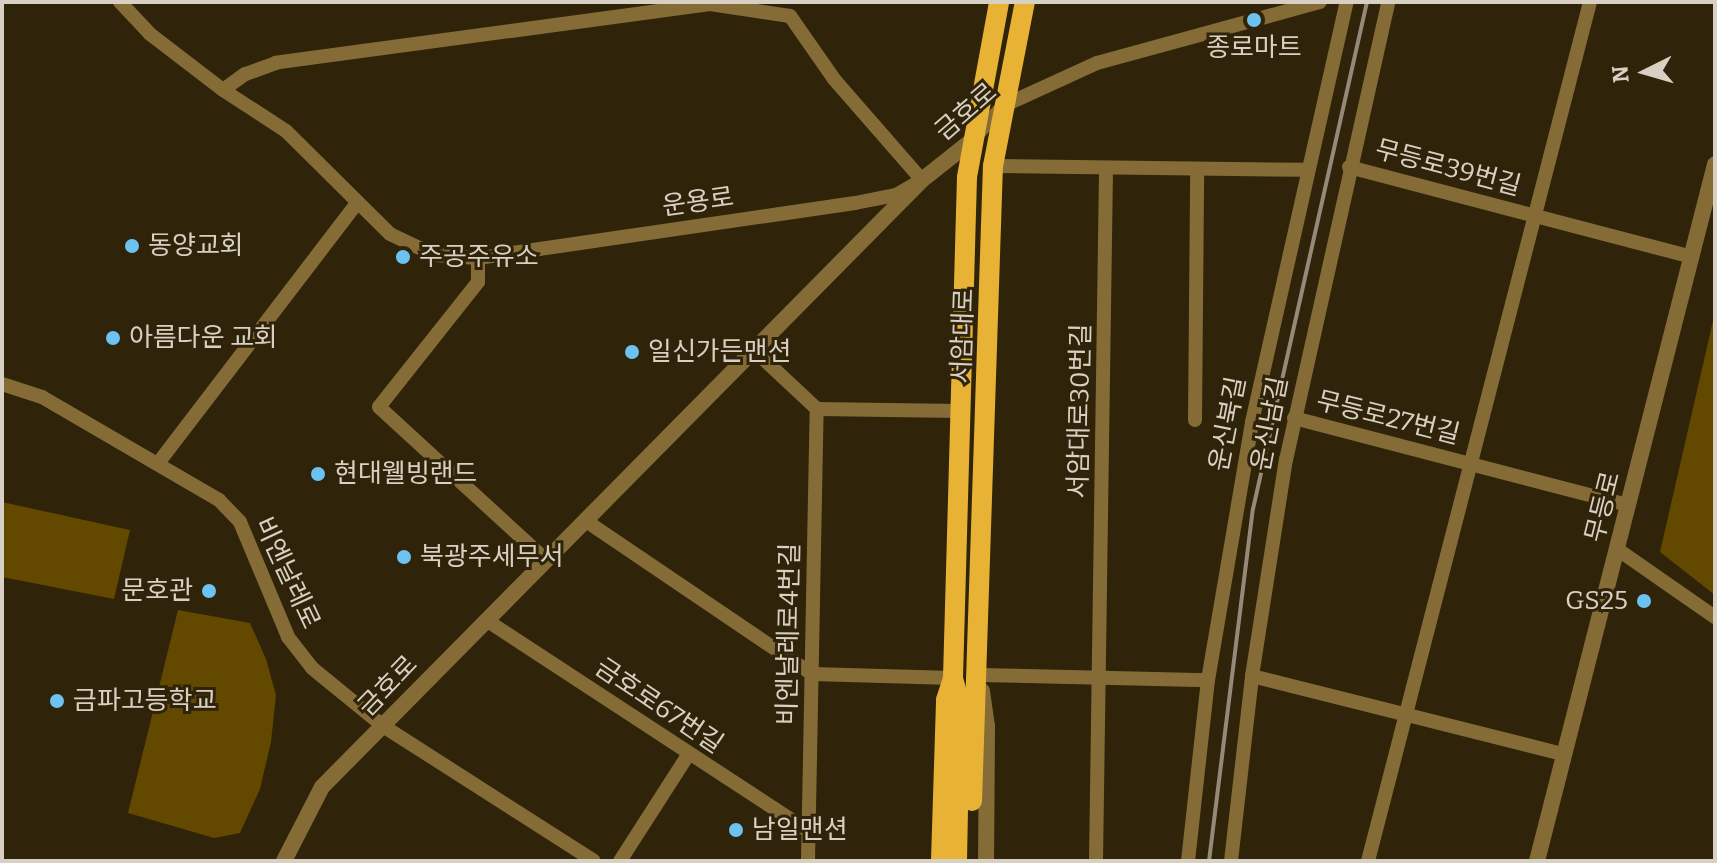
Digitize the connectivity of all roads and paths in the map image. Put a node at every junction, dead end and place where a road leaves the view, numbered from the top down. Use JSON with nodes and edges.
{"nodes":[{"id":1,"x":120,"y":2,"type":"edge"},
{"id":2,"x":999,"y":2,"type":"edge"},
{"id":3,"x":1025,"y":2,"type":"edge"},
{"id":4,"x":1320,"y":2,"type":"edge"},
{"id":5,"x":1347,"y":2,"type":"edge"},
{"id":6,"x":1388,"y":2,"type":"edge"},
{"id":7,"x":1590,"y":2,"type":"edge"},
{"id":8,"x":223,"y":90,"type":"junction"},
{"id":9,"x":1003,"y":106,"type":"junction"},
{"id":10,"x":970,"y":142,"type":"junction"},
{"id":11,"x":1715,"y":164,"type":"edge"},
{"id":12,"x":993,"y":166,"type":"junction"},
{"id":13,"x":1349,"y":167,"type":"junction"},
{"id":14,"x":1106,"y":169,"type":"junction"},
{"id":15,"x":1197,"y":170,"type":"junction"},
{"id":16,"x":1307,"y":170,"type":"junction"},
{"id":17,"x":922,"y":180,"type":"junction"},
{"id":18,"x":358,"y":202,"type":"junction"},
{"id":19,"x":1535,"y":216,"type":"junction"},
{"id":20,"x":1691,"y":257,"type":"junction"},
{"id":21,"x":478,"y":258,"type":"junction"},
{"id":22,"x":1506,"y":325,"type":"joint"},
{"id":23,"x":756,"y":352,"type":"junction"},
{"id":24,"x":2,"y":384,"type":"edge"},
{"id":25,"x":817,"y":409,"type":"junction"},
{"id":26,"x":960,"y":411,"type":"junction"},
{"id":27,"x":1294,"y":418,"type":"junction"},
{"id":28,"x":1195,"y":420,"type":"dead end"},
{"id":29,"x":159,"y":462,"type":"junction"},
{"id":30,"x":1471,"y":463,"type":"junction"},
{"id":31,"x":1628,"y":505,"type":"junction"},
{"id":32,"x":586,"y":521,"type":"junction"},
{"id":33,"x":1617,"y":549,"type":"junction"},
{"id":34,"x":546,"y":560,"type":"junction"},
{"id":35,"x":1715,"y":617,"type":"edge"},
{"id":36,"x":486,"y":620,"type":"junction"},
{"id":37,"x":812,"y":674,"type":"junction"},
{"id":38,"x":980,"y":675,"type":"junction"},
{"id":39,"x":1252,"y":676,"type":"junction"},
{"id":40,"x":1098,"y":677,"type":"junction"},
{"id":41,"x":953,"y":678,"type":"junction"},
{"id":42,"x":1208,"y":680,"type":"junction"},
{"id":43,"x":967,"y":703,"type":"junction"},
{"id":44,"x":1406,"y":715,"type":"junction"},
{"id":45,"x":383,"y":726,"type":"junction"},
{"id":46,"x":1563,"y":754,"type":"junction"},
{"id":47,"x":688,"y":755,"type":"junction"},
{"id":48,"x":808,"y":831,"type":"junction"},
{"id":49,"x":289,"y":859,"type":"edge"},
{"id":50,"x":594,"y":861,"type":"edge"},
{"id":51,"x":620,"y":861,"type":"edge"},
{"id":52,"x":808,"y":861,"type":"edge"},
{"id":53,"x":941,"y":861,"type":"edge"},
{"id":54,"x":957,"y":861,"type":"edge"},
{"id":55,"x":971,"y":861,"type":"edge"},
{"id":56,"x":986,"y":861,"type":"edge"},
{"id":57,"x":1096,"y":861,"type":"edge"},
{"id":58,"x":1188,"y":861,"type":"edge"},
{"id":59,"x":1231,"y":861,"type":"edge"},
{"id":60,"x":1368,"y":861,"type":"edge"},
{"id":61,"x":1537,"y":861,"type":"edge"}],
"edges":[{"from":1,"to":8,"type":"street","name":"운용로"},
{"from":2,"to":10,"type":"main road","name":"서암대로"},
{"from":3,"to":9,"type":"main road","name":"서암대로"},
{"from":4,"to":9,"type":"street","name":"금호로"},
{"from":5,"to":16,"type":"street","name":"운신북길"},
{"from":6,"to":13,"type":"street","name":"운신남길"},
{"from":7,"to":19,"type":"street","name":"무등로39번길"},
{"from":8,"to":17,"type":"street"},
{"from":8,"to":18,"type":"street","name":"운용로"},
{"from":9,"to":10,"type":"street","name":"금호로"},
{"from":9,"to":12,"type":"main road","name":"서암대로"},
{"from":10,"to":17,"type":"street","name":"금호로"},
{"from":10,"to":26,"type":"main road","name":"서암대로"},
{"from":11,"to":20,"type":"street","name":"무등로"},
{"from":12,"to":14,"type":"street"},
{"from":12,"to":38,"type":"main road","name":"서암대로"},
{"from":13,"to":19,"type":"street","name":"무등로39번길"},
{"from":13,"to":27,"type":"street","name":"운신남길"},
{"from":14,"to":15,"type":"street"},
{"from":14,"to":40,"type":"street","name":"서암대로30번길"},
{"from":15,"to":16,"type":"street"},
{"from":15,"to":28,"type":"street"},
{"from":16,"to":42,"type":"street","name":"운신북길"},
{"from":17,"to":21,"type":"street","name":"운용로"},
{"from":17,"to":23,"type":"street","name":"금호로"},
{"from":18,"to":21,"type":"street","name":"운용로"},
{"from":18,"to":29,"type":"street"},
{"from":19,"to":20,"type":"street","name":"무등로39번길"},
{"from":19,"to":22,"type":"street","name":"무등로39번길"},
{"from":20,"to":31,"type":"street","name":"무등로"},
{"from":21,"to":34,"type":"street"},
{"from":22,"to":30,"type":"street","name":"무등로27번길"},
{"from":23,"to":25,"type":"street"},
{"from":23,"to":32,"type":"street","name":"금호로"},
{"from":24,"to":29,"type":"street","name":"비엔날레로"},
{"from":25,"to":26,"type":"street","name":"서암대로"},
{"from":25,"to":37,"type":"street","name":"비엔날레로4번길"},
{"from":26,"to":41,"type":"main road","name":"서암대로"},
{"from":27,"to":30,"type":"street","name":"무등로27번길"},
{"from":27,"to":39,"type":"street","name":"운신남길"},
{"from":29,"to":45,"type":"street","name":"비엔날레로"},
{"from":30,"to":31,"type":"street","name":"무등로27번길"},
{"from":30,"to":44,"type":"street","name":"무등로27번길"},
{"from":31,"to":33,"type":"street","name":"무등로"},
{"from":32,"to":34,"type":"street","name":"금호로"},
{"from":32,"to":37,"type":"street"},
{"from":33,"to":35,"type":"street"},
{"from":33,"to":46,"type":"street","name":"무등로"},
{"from":34,"to":36,"type":"street","name":"금호로"},
{"from":36,"to":45,"type":"street","name":"금호로"},
{"from":36,"to":47,"type":"street","name":"금호로67번길"},
{"from":37,"to":41,"type":"street"},
{"from":37,"to":48,"type":"street","name":"비엔날레로4번길"},
{"from":38,"to":40,"type":"street"},
{"from":38,"to":43,"type":"main road","name":"서암대로"},
{"from":38,"to":56,"type":"street","name":"서암대로"},
{"from":39,"to":44,"type":"street"},
{"from":39,"to":59,"type":"street","name":"운신남길"},
{"from":40,"to":42,"type":"street"},
{"from":40,"to":57,"type":"street","name":"서암대로30번길"},
{"from":41,"to":43,"type":"main road","name":"서암대로"},
{"from":41,"to":53,"type":"main road"},
{"from":42,"to":58,"type":"street","name":"운신북길"},
{"from":43,"to":54,"type":"main road"},
{"from":43,"to":55,"type":"main road"},
{"from":44,"to":46,"type":"street"},
{"from":44,"to":60,"type":"street","name":"무등로27번길"},
{"from":45,"to":49,"type":"street","name":"금호로"},
{"from":45,"to":50,"type":"street","name":"비엔날레로"},
{"from":46,"to":61,"type":"street","name":"무등로"},
{"from":47,"to":48,"type":"street","name":"금호로67번길"},
{"from":47,"to":51,"type":"street"},
{"from":48,"to":52,"type":"street","name":"비엔날레로4번길"}]}
